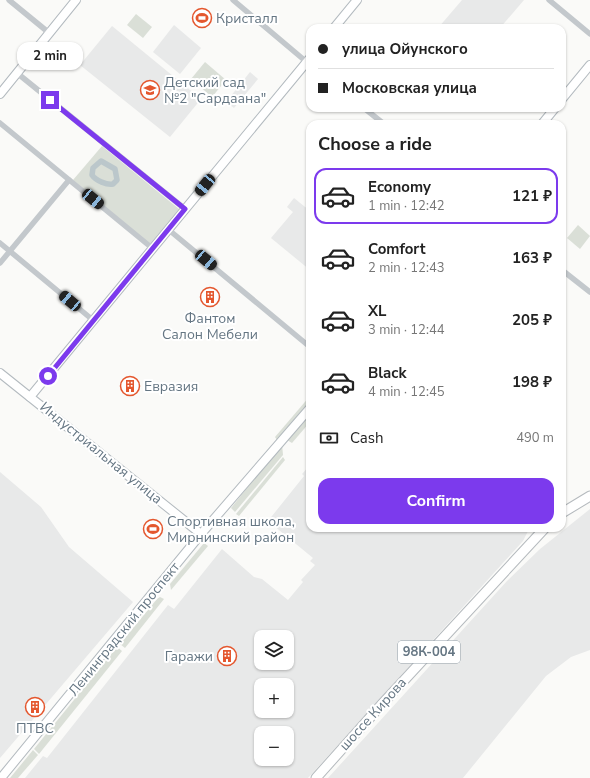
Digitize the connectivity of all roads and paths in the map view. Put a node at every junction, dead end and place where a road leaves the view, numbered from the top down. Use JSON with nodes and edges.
{"nodes":[{"id":1,"x":10,"y":0,"type":"edge"},
{"id":2,"x":76,"y":0,"type":"edge"},
{"id":3,"x":233,"y":0,"type":"edge"},
{"id":4,"x":357,"y":0,"type":"edge"},
{"id":5,"x":549,"y":0,"type":"edge"},
{"id":6,"x":337,"y":24,"type":"edge"},
{"id":7,"x":48,"y":32,"type":"junction"},
{"id":8,"x":590,"y":34,"type":"edge"},
{"id":9,"x":306,"y":59,"type":"edge"},
{"id":10,"x":306,"y":65,"type":"edge"},
{"id":11,"x":590,"y":65,"type":"edge"},
{"id":12,"x":17,"y":73,"type":"junction"},
{"id":13,"x":0,"y":94,"type":"edge"},
{"id":14,"x":566,"y":94,"type":"edge"},
{"id":15,"x":369,"y":112,"type":"edge"},
{"id":16,"x":552,"y":112,"type":"edge"},
{"id":17,"x":379,"y":120,"type":"edge"},
{"id":18,"x":545,"y":120,"type":"edge"},
{"id":19,"x":0,"y":123,"type":"edge"},
{"id":20,"x":69,"y":180,"type":"junction"},
{"id":21,"x":185,"y":209,"type":"junction"},
{"id":22,"x":169,"y":230,"type":"junction"},
{"id":23,"x":0,"y":243,"type":"edge"},
{"id":24,"x":152,"y":248,"type":"junction"},
{"id":25,"x":10,"y":251,"type":"junction"},
{"id":26,"x":0,"y":263,"type":"edge"},
{"id":27,"x":566,"y":273,"type":"edge"},
{"id":28,"x":590,"y":292,"type":"edge"},
{"id":29,"x":94,"y":321,"type":"junction"},
{"id":30,"x":306,"y":343,"type":"edge"},
{"id":31,"x":0,"y":372,"type":"edge"},
{"id":32,"x":30,"y":397,"type":"junction"},
{"id":33,"x":306,"y":413,"type":"edge"},
{"id":34,"x":590,"y":496,"type":"edge"},
{"id":35,"x":566,"y":511,"type":"edge"},
{"id":36,"x":541,"y":532,"type":"edge"},
{"id":37,"x":201,"y":534,"type":"junction"},
{"id":38,"x":1,"y":778,"type":"edge"},
{"id":39,"x":316,"y":778,"type":"edge"}],
"edges":[{"from":1,"to":7,"type":"street"},
{"from":2,"to":7,"type":"main road"},
{"from":3,"to":9,"type":"street"},
{"from":4,"to":6,"type":"main road"},
{"from":5,"to":8,"type":"street"},
{"from":7,"to":12,"type":"main road"},
{"from":10,"to":21,"type":"main road"},
{"from":11,"to":14,"type":"main road"},
{"from":12,"to":13,"type":"main road"},
{"from":12,"to":21,"type":"street"},
{"from":15,"to":17,"type":"street"},
{"from":16,"to":18,"type":"main road"},
{"from":19,"to":20,"type":"street"},
{"from":20,"to":24,"type":"street"},
{"from":20,"to":25,"type":"street"},
{"from":21,"to":22,"type":"main road"},
{"from":22,"to":24,"type":"main road"},
{"from":22,"to":30,"type":"street"},
{"from":23,"to":25,"type":"street"},
{"from":24,"to":29,"type":"main road"},
{"from":25,"to":26,"type":"street"},
{"from":25,"to":29,"type":"street"},
{"from":27,"to":28,"type":"street"},
{"from":29,"to":32,"type":"main road"},
{"from":31,"to":32,"type":"main road","name":"Индустриальная улица"},
{"from":32,"to":37,"type":"main road","name":"Индустриальная улица"},
{"from":33,"to":37,"type":"main road","name":"Ленинградский проспект"},
{"from":34,"to":35,"type":"main road"},
{"from":36,"to":39,"type":"main road","name":"шоссе Кирова","number":"98К-004"},
{"from":37,"to":38,"type":"main road","name":"Ленинградский проспект"}]}
